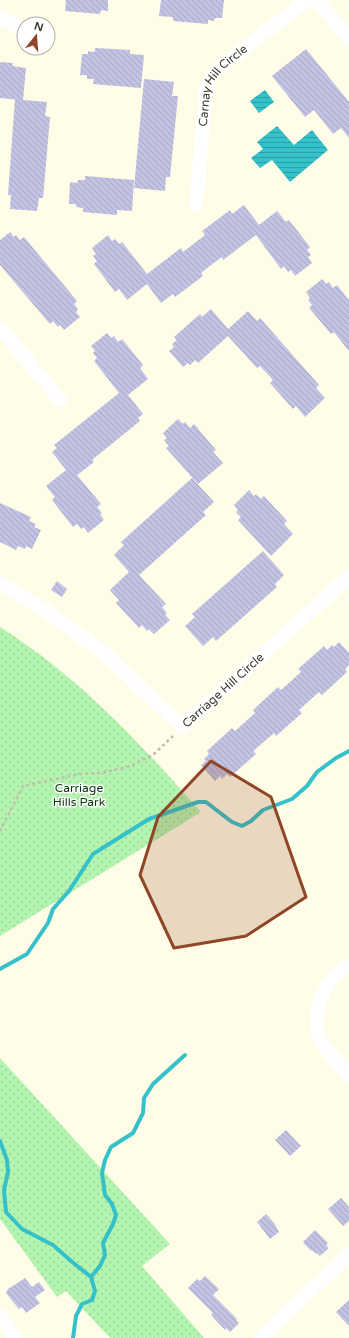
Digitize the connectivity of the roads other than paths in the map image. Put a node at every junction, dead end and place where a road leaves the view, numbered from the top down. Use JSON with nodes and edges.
{"nodes":[{"id":1,"x":308,"y":0,"type":"edge"},
{"id":2,"x":317,"y":0,"type":"edge"},
{"id":3,"x":0,"y":17,"type":"edge"},
{"id":4,"x":16,"y":26,"type":"edge"},
{"id":5,"x":349,"y":39,"type":"edge"},
{"id":6,"x":196,"y":205,"type":"dead end"},
{"id":7,"x":0,"y":329,"type":"edge"},
{"id":8,"x":60,"y":400,"type":"dead end"},
{"id":9,"x":349,"y":577,"type":"edge"},
{"id":10,"x":0,"y":583,"type":"edge"},
{"id":11,"x":349,"y":966,"type":"edge"},
{"id":12,"x":349,"y":1075,"type":"edge"},
{"id":13,"x":349,"y":1255,"type":"edge"},
{"id":14,"x":0,"y":1316,"type":"edge"},
{"id":15,"x":16,"y":1338,"type":"edge"},
{"id":16,"x":260,"y":1338,"type":"edge"}],
"edges":[{"from":1,"to":6,"type":"street","name":"Carnay Hill Circle"},
{"from":2,"to":5,"type":"street"},
{"from":3,"to":4,"type":"street"},
{"from":7,"to":8,"type":"street"},
{"from":9,"to":10,"type":"street","name":"Carriage Hill Circle"},
{"from":11,"to":12,"type":"street"},
{"from":13,"to":16,"type":"street"},
{"from":14,"to":15,"type":"street"}]}
